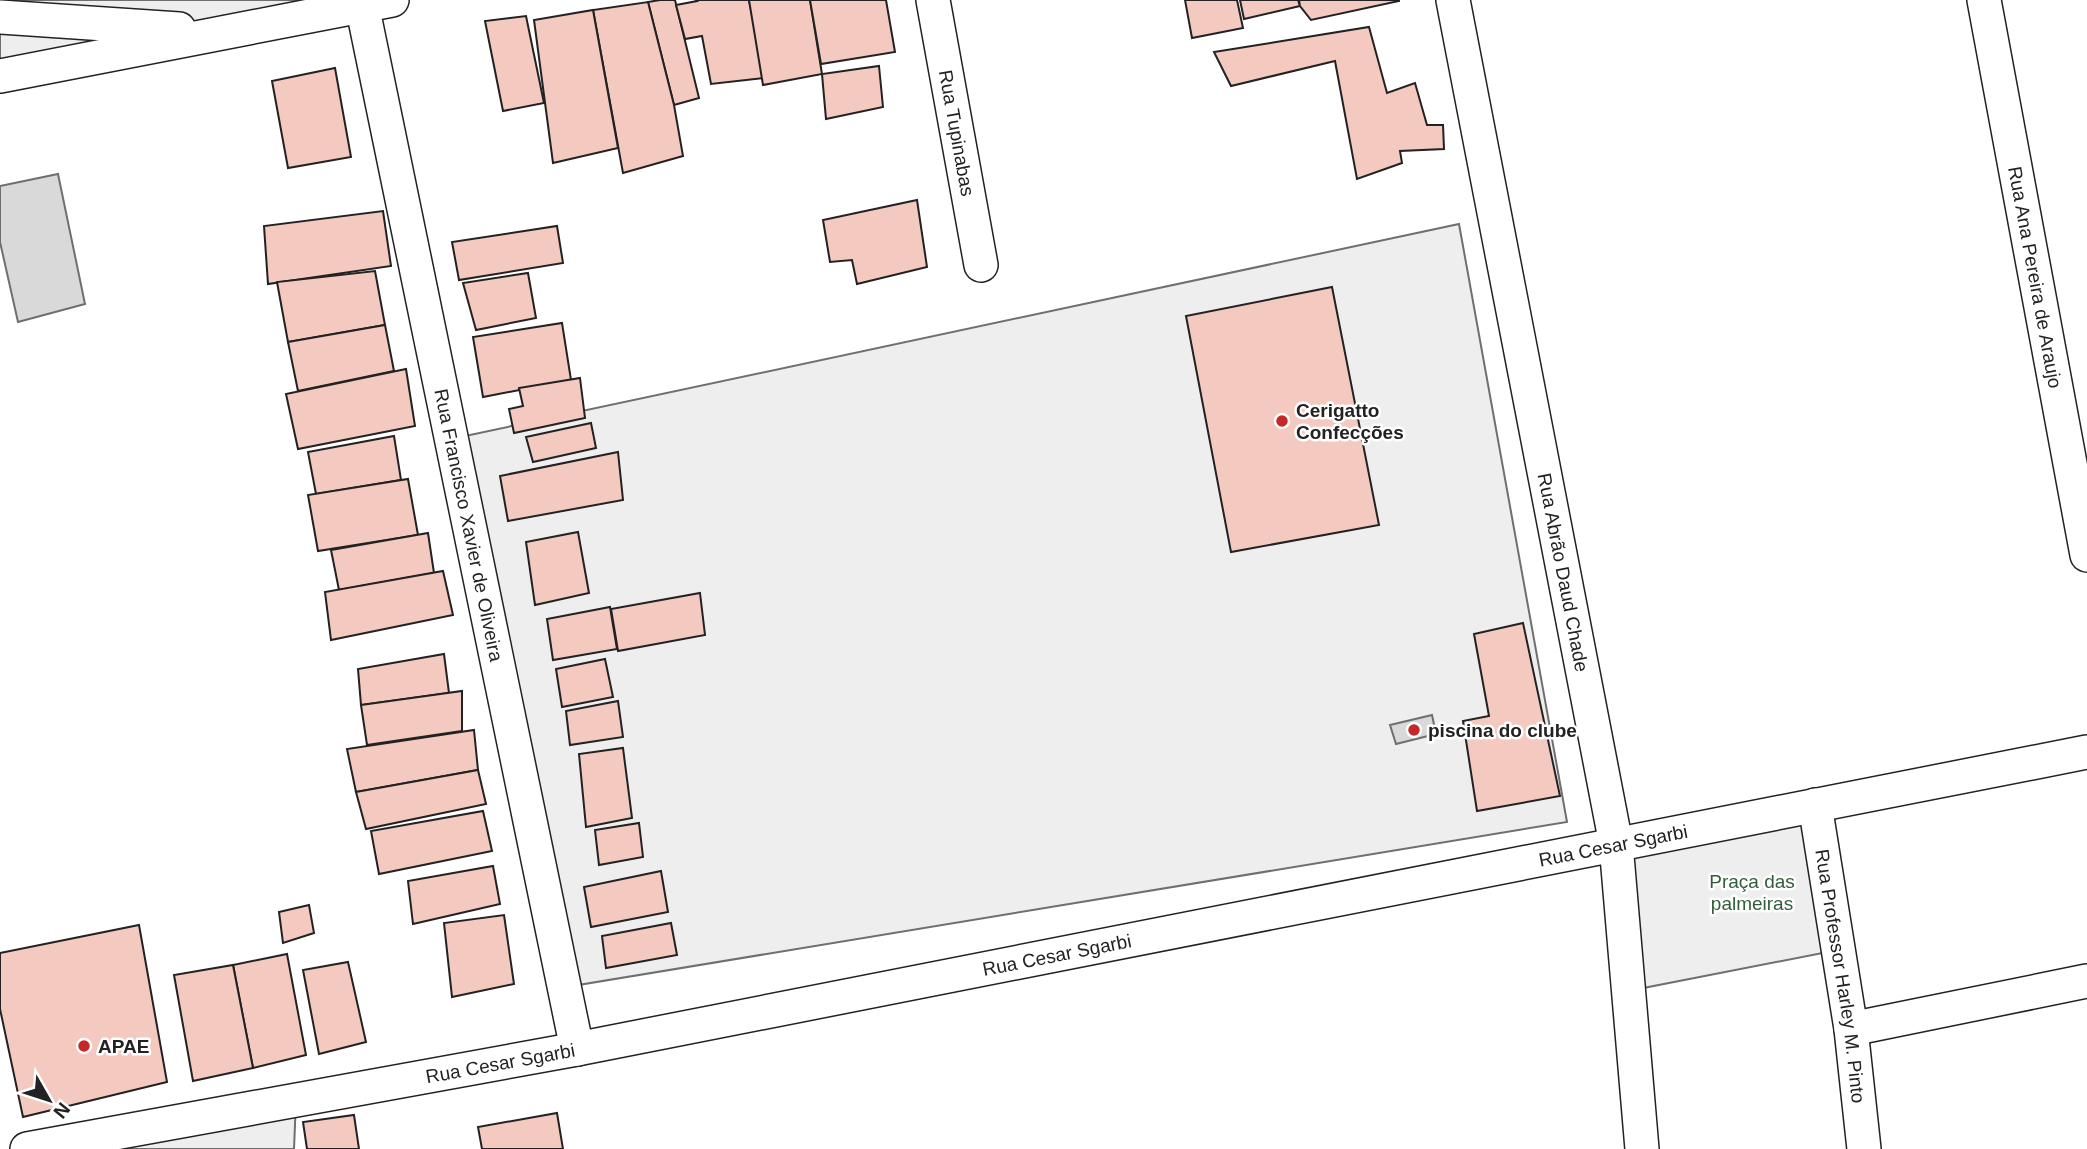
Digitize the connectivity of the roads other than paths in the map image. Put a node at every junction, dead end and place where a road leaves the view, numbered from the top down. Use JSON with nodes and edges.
{"nodes":[{"id":1,"x":933,"y":0,"type":"edge"},
{"id":2,"x":1453,"y":0,"type":"edge"},
{"id":3,"x":1984,"y":0,"type":"edge"},
{"id":4,"x":371,"y":2,"type":"edge"},
{"id":5,"x":0,"y":17,"type":"edge"},
{"id":6,"x":223,"y":33,"type":"junction"},
{"id":7,"x":0,"y":76,"type":"edge"},
{"id":8,"x":981,"y":265,"type":"dead end"},
{"id":9,"x":2087,"y":555,"type":"edge"},
{"id":10,"x":2087,"y":752,"type":"edge"},
{"id":11,"x":1815,"y":805,"type":"junction"},
{"id":12,"x":1616,"y":844,"type":"junction"},
{"id":13,"x":2087,"y":981,"type":"edge"},
{"id":14,"x":1851,"y":1028,"type":"junction"},
{"id":15,"x":577,"y":1049,"type":"junction"},
{"id":16,"x":26,"y":1149,"type":"edge"},
{"id":17,"x":1642,"y":1149,"type":"edge"},
{"id":18,"x":1864,"y":1149,"type":"edge"}],
"edges":[{"from":1,"to":8,"type":"street","name":"Rua Tupinabas"},
{"from":2,"to":12,"type":"street","name":"Rua Abrão Daud Chade"},
{"from":3,"to":9,"type":"street","name":"Rua Ana Pereira de Araujo"},
{"from":4,"to":6,"type":"street"},
{"from":4,"to":15,"type":"street","name":"Rua Francisco Xavier de Oliveira"},
{"from":5,"to":6,"type":"street"},
{"from":6,"to":7,"type":"street"},
{"from":10,"to":11,"type":"street","name":"Rua Cesar Sgarbi"},
{"from":11,"to":12,"type":"street","name":"Rua Cesar Sgarbi"},
{"from":11,"to":14,"type":"street","name":"Rua Professor Harley M. Pinto"},
{"from":12,"to":15,"type":"street","name":"Rua Cesar Sgarbi"},
{"from":12,"to":17,"type":"street","name":"Rua Abrão Daud Chade"},
{"from":13,"to":14,"type":"street"},
{"from":14,"to":18,"type":"street","name":"Rua Professor Harley M. Pinto"},
{"from":15,"to":16,"type":"street","name":"Rua Cesar Sgarbi"}]}
